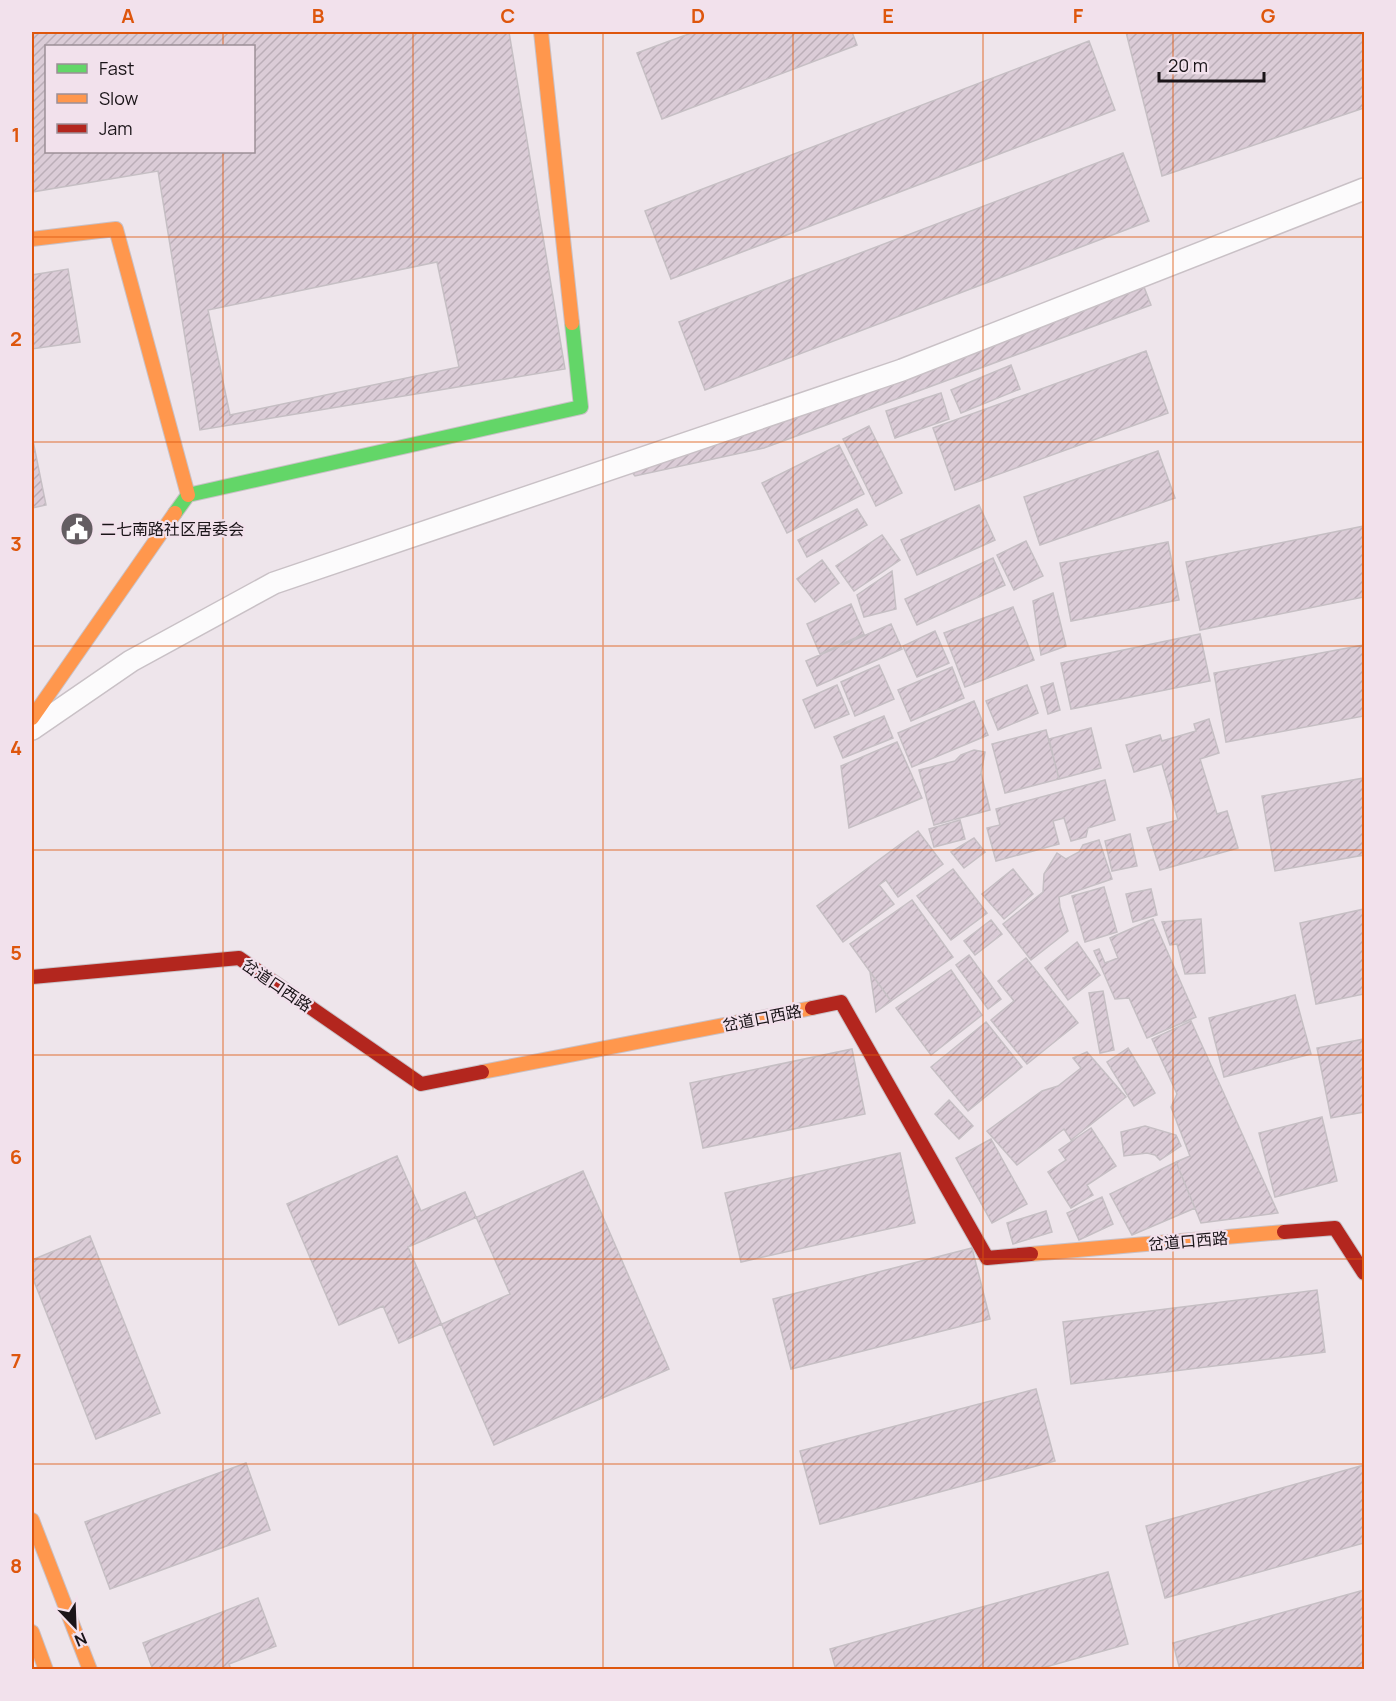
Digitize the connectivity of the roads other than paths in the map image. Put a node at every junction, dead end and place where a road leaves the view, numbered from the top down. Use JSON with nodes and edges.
{"nodes":[{"id":1,"x":542,"y":32,"type":"edge"},
{"id":2,"x":1365,"y":189,"type":"edge"},
{"id":3,"x":32,"y":239,"type":"edge"},
{"id":4,"x":189,"y":495,"type":"junction"},
{"id":5,"x":32,"y":718,"type":"edge"},
{"id":6,"x":32,"y":730,"type":"edge"},
{"id":7,"x":32,"y":977,"type":"edge"},
{"id":8,"x":1365,"y":1273,"type":"edge"},
{"id":9,"x":32,"y":1520,"type":"edge"},
{"id":10,"x":32,"y":1632,"type":"edge"},
{"id":11,"x":46,"y":1670,"type":"edge"},
{"id":12,"x":90,"y":1670,"type":"edge"}],
"edges":[{"from":1,"to":4,"type":"street"},
{"from":2,"to":6,"type":"lane"},
{"from":3,"to":4,"type":"street"},
{"from":4,"to":5,"type":"street"},
{"from":7,"to":8,"type":"street","name":"岔道口西路"},
{"from":9,"to":12,"type":"street"},
{"from":10,"to":11,"type":"street"}]}
